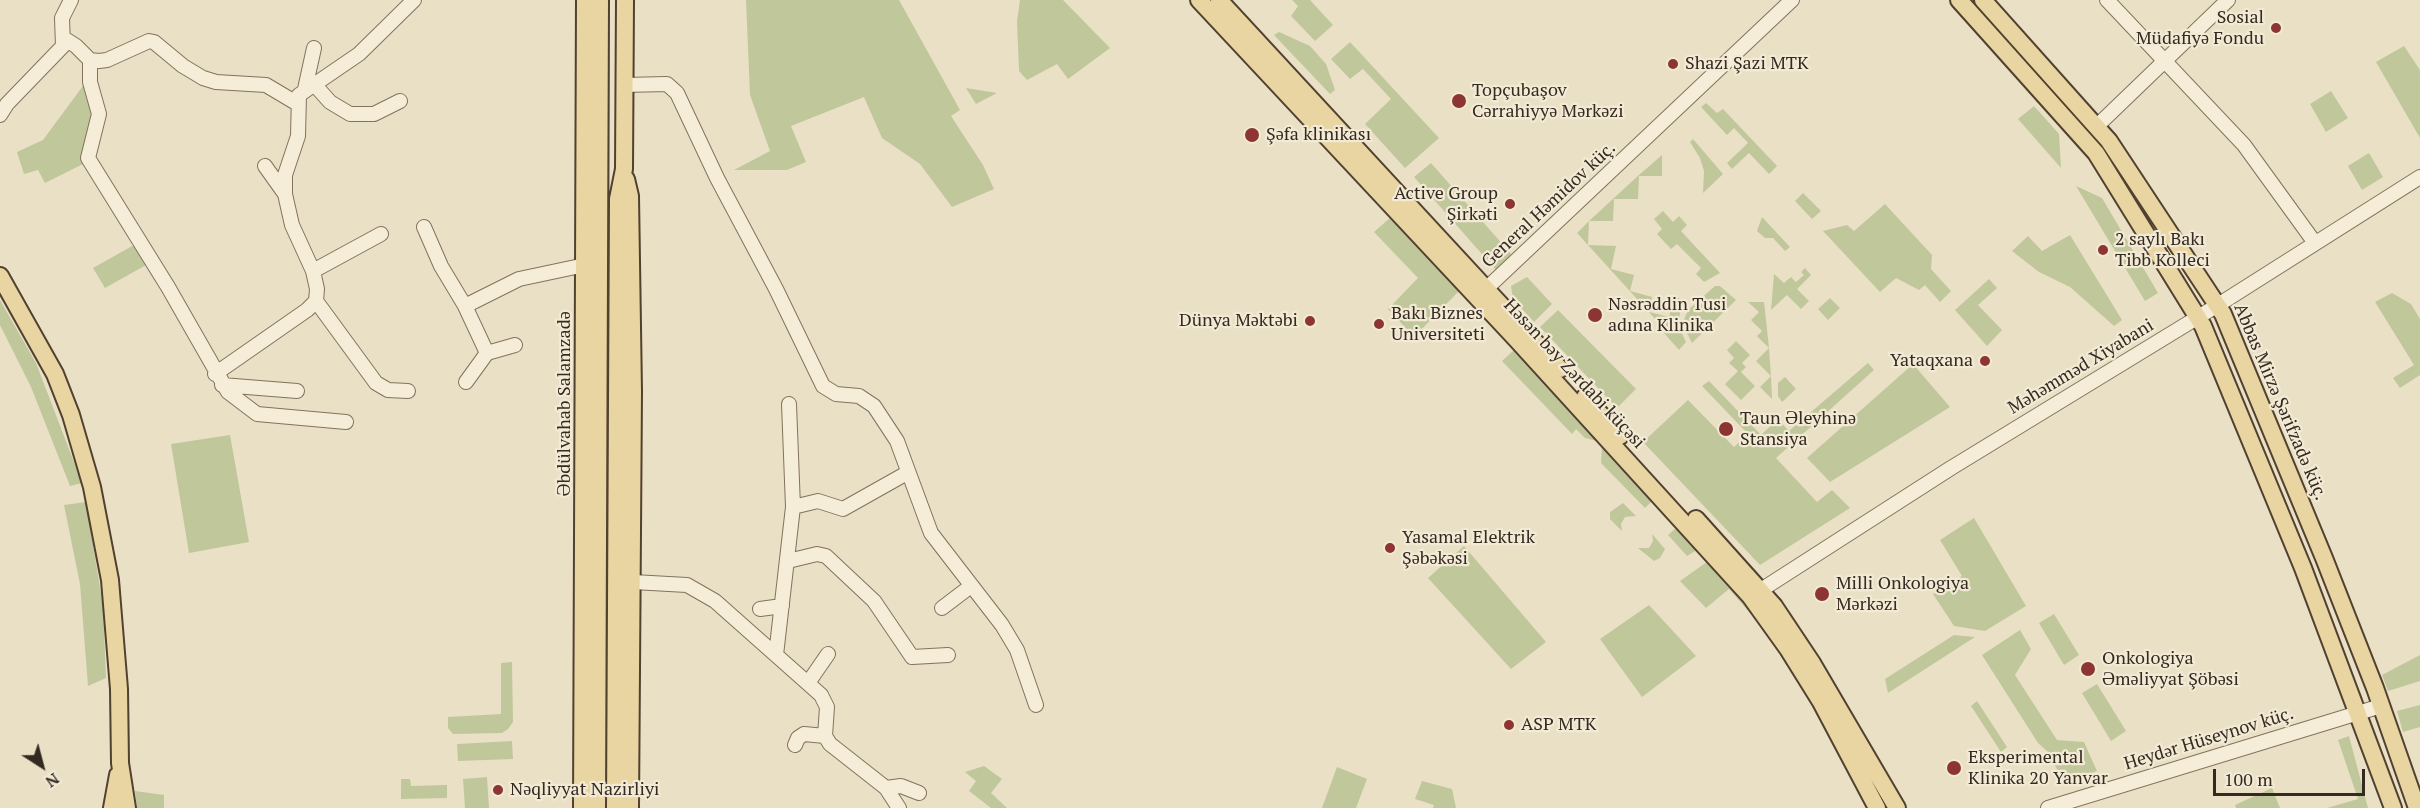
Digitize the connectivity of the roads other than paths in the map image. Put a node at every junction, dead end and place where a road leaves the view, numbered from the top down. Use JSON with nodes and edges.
{"nodes":[{"id":1,"x":71,"y":0,"type":"edge"},
{"id":2,"x":414,"y":0,"type":"edge"},
{"id":3,"x":585,"y":0,"type":"edge"},
{"id":4,"x":600,"y":0,"type":"edge"},
{"id":5,"x":625,"y":0,"type":"edge"},
{"id":6,"x":1199,"y":0,"type":"edge"},
{"id":7,"x":1220,"y":0,"type":"edge"},
{"id":8,"x":1792,"y":0,"type":"edge"},
{"id":9,"x":1959,"y":0,"type":"edge"},
{"id":10,"x":1983,"y":0,"type":"edge"},
{"id":11,"x":2107,"y":0,"type":"edge"},
{"id":12,"x":2220,"y":3,"type":"edge"},
{"id":13,"x":65,"y":39,"type":"junction"},
{"id":14,"x":314,"y":48,"type":"dead end"},
{"id":15,"x":90,"y":60,"type":"junction"},
{"id":16,"x":2165,"y":62,"type":"junction"},
{"id":17,"x":624,"y":85,"type":"junction"},
{"id":18,"x":309,"y":86,"type":"junction"},
{"id":19,"x":400,"y":101,"type":"dead end"},
{"id":20,"x":298,"y":104,"type":"junction"},
{"id":21,"x":0,"y":115,"type":"edge"},
{"id":22,"x":2097,"y":126,"type":"junction"},
{"id":23,"x":265,"y":166,"type":"dead end"},
{"id":24,"x":624,"y":169,"type":"junction"},
{"id":25,"x":2420,"y":177,"type":"edge"},
{"id":26,"x":1388,"y":193,"type":"junction"},
{"id":27,"x":285,"y":194,"type":"junction"},
{"id":28,"x":1400,"y":205,"type":"junction"},
{"id":29,"x":424,"y":227,"type":"dead end"},
{"id":30,"x":381,"y":234,"type":"dead end"},
{"id":31,"x":2315,"y":243,"type":"junction"},
{"id":32,"x":585,"y":265,"type":"junction"},
{"id":33,"x":313,"y":271,"type":"junction"},
{"id":34,"x":0,"y":276,"type":"edge"},
{"id":35,"x":1487,"y":288,"type":"junction"},
{"id":36,"x":316,"y":301,"type":"junction"},
{"id":37,"x":2218,"y":305,"type":"junction"},
{"id":38,"x":465,"y":306,"type":"junction"},
{"id":39,"x":2198,"y":318,"type":"junction"},
{"id":40,"x":515,"y":345,"type":"dead end"},
{"id":41,"x":487,"y":353,"type":"junction"},
{"id":42,"x":219,"y":380,"type":"junction"},
{"id":43,"x":466,"y":382,"type":"dead end"},
{"id":44,"x":297,"y":391,"type":"dead end"},
{"id":45,"x":408,"y":391,"type":"dead end"},
{"id":46,"x":789,"y":404,"type":"dead end"},
{"id":47,"x":346,"y":422,"type":"dead end"},
{"id":48,"x":907,"y":473,"type":"junction"},
{"id":49,"x":793,"y":507,"type":"junction"},
{"id":50,"x":788,"y":561,"type":"junction"},
{"id":51,"x":633,"y":582,"type":"junction"},
{"id":52,"x":971,"y":586,"type":"junction"},
{"id":53,"x":1761,"y":590,"type":"junction"},
{"id":54,"x":782,"y":606,"type":"junction"},
{"id":55,"x":942,"y":608,"type":"dead end"},
{"id":56,"x":760,"y":609,"type":"dead end"},
{"id":57,"x":828,"y":654,"type":"dead end"},
{"id":58,"x":948,"y":654,"type":"dead end"},
{"id":59,"x":776,"y":655,"type":"junction"},
{"id":60,"x":808,"y":683,"type":"junction"},
{"id":61,"x":1036,"y":705,"type":"dead end"},
{"id":62,"x":2381,"y":706,"type":"junction"},
{"id":63,"x":2359,"y":713,"type":"junction"},
{"id":64,"x":825,"y":736,"type":"junction"},
{"id":65,"x":795,"y":745,"type":"dead end"},
{"id":66,"x":120,"y":787,"type":"junction"},
{"id":67,"x":886,"y":788,"type":"junction"},
{"id":68,"x":919,"y":793,"type":"dead end"},
{"id":69,"x":630,"y":805,"type":"edge"},
{"id":70,"x":586,"y":806,"type":"edge"},
{"id":71,"x":112,"y":808,"type":"edge"},
{"id":72,"x":127,"y":808,"type":"edge"},
{"id":73,"x":615,"y":808,"type":"edge"},
{"id":74,"x":900,"y":808,"type":"edge"},
{"id":75,"x":1877,"y":808,"type":"edge"},
{"id":76,"x":1897,"y":808,"type":"edge"},
{"id":77,"x":2048,"y":808,"type":"edge"},
{"id":78,"x":2393,"y":808,"type":"edge"},
{"id":79,"x":2416,"y":808,"type":"edge"}],
"edges":[{"from":1,"to":13,"type":"street"},
{"from":2,"to":18,"type":"street"},
{"from":3,"to":32,"type":"main road","name":"Əbdülvahab Salamzadə"},
{"from":4,"to":70,"type":"main road","name":"Əbdülvahab Salamzadə"},
{"from":5,"to":17,"type":"main road"},
{"from":6,"to":26,"type":"main road","name":"Həsən bəy Zərdabi küçəsi"},
{"from":7,"to":26,"type":"main road","name":"Həsən bəy Zərdabi küçəsi"},
{"from":8,"to":35,"type":"street","name":"General Həmidov küç."},
{"from":9,"to":39,"type":"main road"},
{"from":10,"to":22,"type":"main road","name":"Abbas Mirzə Şərifzadə küç."},
{"from":11,"to":16,"type":"street"},
{"from":12,"to":16,"type":"street"},
{"from":13,"to":15,"type":"street"},
{"from":13,"to":21,"type":"street"},
{"from":14,"to":18,"type":"street"},
{"from":15,"to":20,"type":"street"},
{"from":15,"to":42,"type":"street"},
{"from":16,"to":22,"type":"street"},
{"from":16,"to":31,"type":"street"},
{"from":17,"to":24,"type":"main road"},
{"from":17,"to":48,"type":"street"},
{"from":18,"to":19,"type":"street"},
{"from":18,"to":20,"type":"street"},
{"from":20,"to":27,"type":"street"},
{"from":22,"to":37,"type":"main road","name":"Abbas Mirzə Şərifzadə küç."},
{"from":23,"to":27,"type":"street"},
{"from":24,"to":51,"type":"main road"},
{"from":24,"to":73,"type":"main road"},
{"from":25,"to":31,"type":"street","name":"Məhəmməd Xiyabani"},
{"from":26,"to":28,"type":"main road","name":"Həsən bəy Zərdabi küçəsi"},
{"from":27,"to":33,"type":"street"},
{"from":28,"to":35,"type":"main road","name":"Həsən bəy Zərdabi küçəsi"},
{"from":28,"to":75,"type":"main road","name":"Həsən bəy Zərdabi küçəsi"},
{"from":29,"to":38,"type":"street"},
{"from":30,"to":33,"type":"street"},
{"from":31,"to":37,"type":"street","name":"Məhəmməd Xiyabani"},
{"from":32,"to":38,"type":"street"},
{"from":32,"to":70,"type":"main road","name":"Əbdülvahab Salamzadə"},
{"from":33,"to":36,"type":"street"},
{"from":34,"to":66,"type":"main road"},
{"from":35,"to":53,"type":"main road","name":"Həsən bəy Zərdabi küçəsi"},
{"from":36,"to":42,"type":"street"},
{"from":36,"to":45,"type":"street"},
{"from":37,"to":39,"type":"street","name":"Məhəmməd Xiyabani"},
{"from":37,"to":62,"type":"main road","name":"Abbas Mirzə Şərifzadə küç."},
{"from":38,"to":41,"type":"street"},
{"from":39,"to":53,"type":"street","name":"Məhəmməd Xiyabani"},
{"from":39,"to":63,"type":"main road"},
{"from":40,"to":41,"type":"street"},
{"from":41,"to":43,"type":"street"},
{"from":42,"to":44,"type":"street"},
{"from":42,"to":47,"type":"street"},
{"from":46,"to":49,"type":"street"},
{"from":48,"to":49,"type":"street"},
{"from":48,"to":52,"type":"street"},
{"from":49,"to":50,"type":"street"},
{"from":50,"to":54,"type":"street"},
{"from":50,"to":58,"type":"street"},
{"from":51,"to":59,"type":"street"},
{"from":51,"to":69,"type":"main road"},
{"from":52,"to":55,"type":"street"},
{"from":52,"to":61,"type":"street"},
{"from":53,"to":76,"type":"main road","name":"Həsən bəy Zərdabi küçəsi"},
{"from":54,"to":56,"type":"street"},
{"from":54,"to":59,"type":"street"},
{"from":57,"to":60,"type":"street"},
{"from":59,"to":60,"type":"street"},
{"from":60,"to":64,"type":"street"},
{"from":62,"to":63,"type":"street","name":"Heydər Hüseynov küç."},
{"from":62,"to":79,"type":"main road","name":"Abbas Mirzə Şərifzadə küç."},
{"from":63,"to":77,"type":"street","name":"Heydər Hüseynov küç."},
{"from":63,"to":78,"type":"main road"},
{"from":64,"to":65,"type":"street"},
{"from":64,"to":67,"type":"street"},
{"from":66,"to":71,"type":"main road"},
{"from":66,"to":72,"type":"main road"},
{"from":67,"to":68,"type":"street"},
{"from":67,"to":74,"type":"street"}]}
